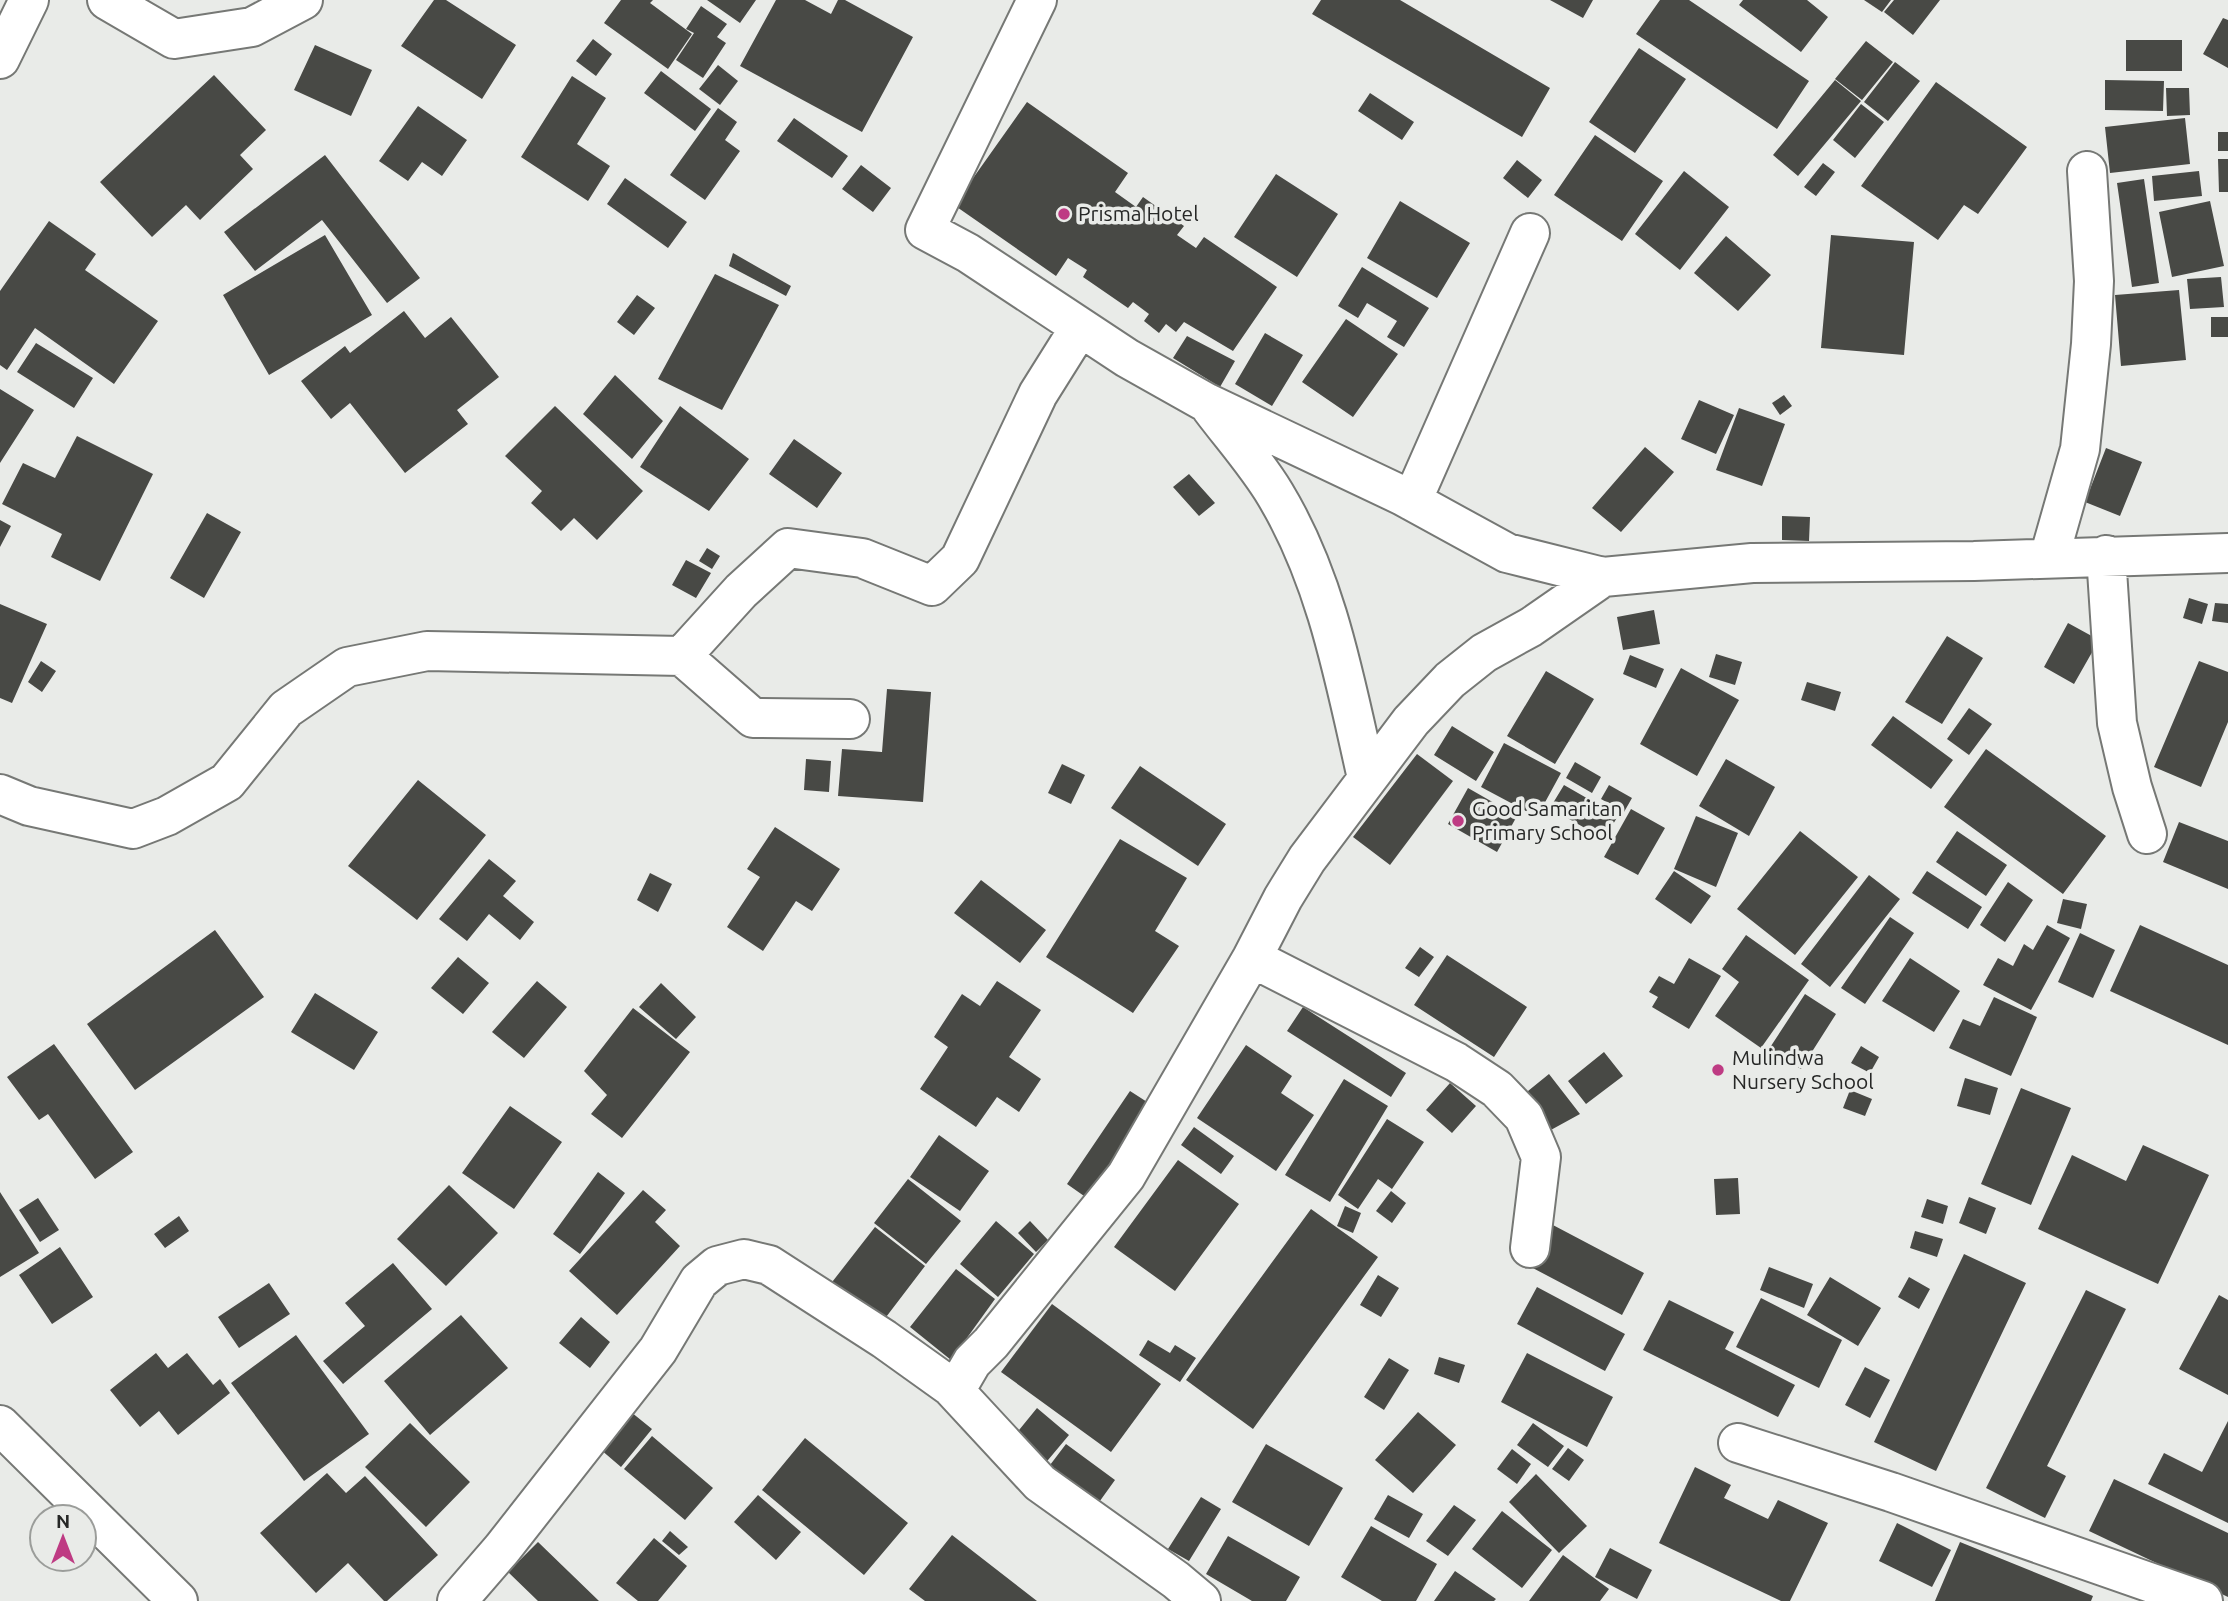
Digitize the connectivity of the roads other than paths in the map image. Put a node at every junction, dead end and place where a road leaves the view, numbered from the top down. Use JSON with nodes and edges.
{"nodes":[{"id":1,"x":29,"y":0,"type":"edge"},
{"id":2,"x":107,"y":0,"type":"edge"},
{"id":3,"x":303,"y":0,"type":"edge"},
{"id":4,"x":1037,"y":0,"type":"edge"},
{"id":5,"x":0,"y":59,"type":"edge"},
{"id":6,"x":2087,"y":171,"type":"dead end"},
{"id":7,"x":1530,"y":233,"type":"dead end"},
{"id":8,"x":1080,"y":327,"type":"junction"},
{"id":9,"x":1207,"y":403,"type":"junction"},
{"id":10,"x":1412,"y":501,"type":"junction"},
{"id":11,"x":2228,"y":553,"type":"edge"},
{"id":12,"x":2106,"y":555,"type":"junction"},
{"id":13,"x":2049,"y":558,"type":"junction"},
{"id":14,"x":1603,"y":577,"type":"junction"},
{"id":15,"x":682,"y":656,"type":"junction"},
{"id":16,"x":850,"y":719,"type":"dead end"},
{"id":17,"x":1367,"y":778,"type":"junction"},
{"id":18,"x":0,"y":794,"type":"edge"},
{"id":19,"x":2147,"y":834,"type":"dead end"},
{"id":20,"x":1252,"y":958,"type":"junction"},
{"id":21,"x":1530,"y":1248,"type":"dead end"},
{"id":22,"x":951,"y":1387,"type":"junction"},
{"id":23,"x":0,"y":1425,"type":"edge"},
{"id":24,"x":1738,"y":1443,"type":"dead end"},
{"id":25,"x":178,"y":1601,"type":"edge"},
{"id":26,"x":457,"y":1601,"type":"edge"},
{"id":27,"x":1200,"y":1601,"type":"edge"},
{"id":28,"x":2203,"y":1601,"type":"edge"}],
"edges":[{"from":1,"to":5,"type":"street"},
{"from":2,"to":3,"type":"street"},
{"from":4,"to":8,"type":"street"},
{"from":6,"to":13,"type":"street"},
{"from":7,"to":10,"type":"street"},
{"from":8,"to":9,"type":"street"},
{"from":8,"to":15,"type":"street"},
{"from":9,"to":10,"type":"street"},
{"from":9,"to":17,"type":"street"},
{"from":10,"to":14,"type":"street"},
{"from":11,"to":12,"type":"street"},
{"from":12,"to":13,"type":"street"},
{"from":12,"to":19,"type":"street"},
{"from":13,"to":14,"type":"street"},
{"from":14,"to":17,"type":"street"},
{"from":15,"to":16,"type":"street"},
{"from":15,"to":18,"type":"street"},
{"from":17,"to":20,"type":"street"},
{"from":20,"to":21,"type":"street"},
{"from":20,"to":22,"type":"street"},
{"from":22,"to":26,"type":"street"},
{"from":22,"to":27,"type":"street"},
{"from":23,"to":25,"type":"street"},
{"from":24,"to":28,"type":"street"}]}
